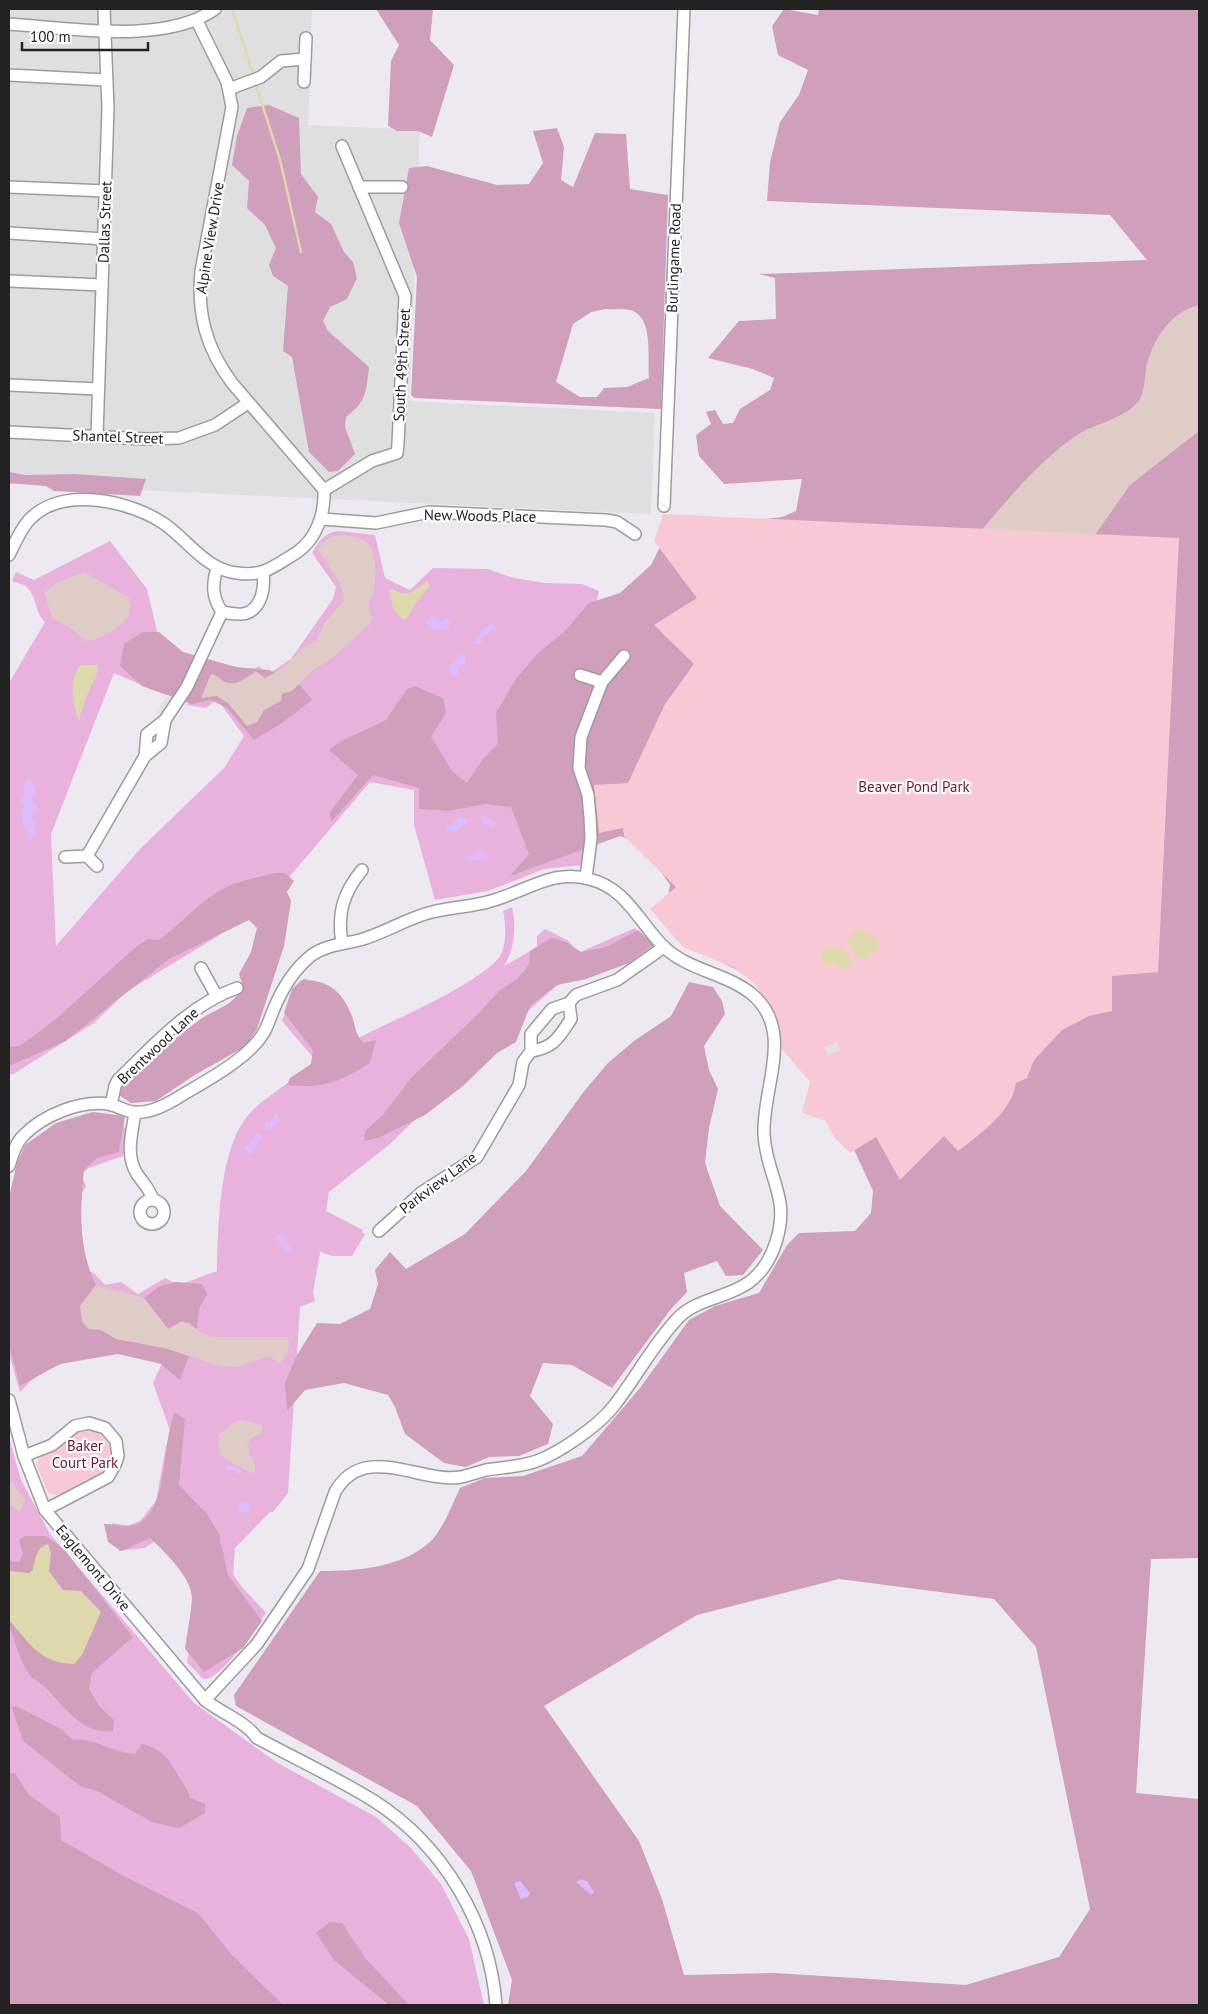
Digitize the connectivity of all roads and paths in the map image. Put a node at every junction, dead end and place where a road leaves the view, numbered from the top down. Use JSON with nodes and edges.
{"nodes":[{"id":1,"x":104,"y":9,"type":"edge"},
{"id":2,"x":215,"y":9,"type":"edge"},
{"id":3,"x":684,"y":9,"type":"edge"},
{"id":4,"x":196,"y":21,"type":"junction"},
{"id":5,"x":9,"y":24,"type":"edge"},
{"id":6,"x":104,"y":30,"type":"junction"},
{"id":7,"x":306,"y":38,"type":"dead end"},
{"id":8,"x":305,"y":59,"type":"junction"},
{"id":9,"x":9,"y":75,"type":"edge"},
{"id":10,"x":106,"y":80,"type":"junction"},
{"id":11,"x":304,"y":82,"type":"dead end"},
{"id":12,"x":229,"y":89,"type":"junction"},
{"id":13,"x":342,"y":146,"type":"dead end"},
{"id":14,"x":9,"y":187,"type":"edge"},
{"id":15,"x":359,"y":187,"type":"junction"},
{"id":16,"x":402,"y":187,"type":"dead end"},
{"id":17,"x":106,"y":191,"type":"junction"},
{"id":18,"x":9,"y":233,"type":"edge"},
{"id":19,"x":104,"y":239,"type":"junction"},
{"id":20,"x":9,"y":281,"type":"edge"},
{"id":21,"x":102,"y":285,"type":"junction"},
{"id":22,"x":9,"y":385,"type":"edge"},
{"id":23,"x":98,"y":389,"type":"junction"},
{"id":24,"x":248,"y":403,"type":"junction"},
{"id":25,"x":9,"y":432,"type":"edge"},
{"id":26,"x":97,"y":436,"type":"junction"},
{"id":27,"x":324,"y":490,"type":"junction"},
{"id":28,"x":664,"y":506,"type":"dead end"},
{"id":29,"x":322,"y":519,"type":"junction"},
{"id":30,"x":635,"y":534,"type":"dead end"},
{"id":31,"x":9,"y":554,"type":"edge"},
{"id":32,"x":217,"y":568,"type":"junction"},
{"id":33,"x":262,"y":574,"type":"junction"},
{"id":34,"x":222,"y":612,"type":"junction"},
{"id":35,"x":624,"y":656,"type":"dead end"},
{"id":36,"x":580,"y":675,"type":"dead end"},
{"id":37,"x":602,"y":682,"type":"junction"},
{"id":38,"x":165,"y":720,"type":"junction"},
{"id":39,"x":145,"y":756,"type":"junction"},
{"id":40,"x":87,"y":856,"type":"junction"},
{"id":41,"x":65,"y":857,"type":"dead end"},
{"id":42,"x":97,"y":866,"type":"dead end"},
{"id":43,"x":362,"y":870,"type":"dead end"},
{"id":44,"x":586,"y":878,"type":"junction"},
{"id":45,"x":342,"y":943,"type":"junction"},
{"id":46,"x":664,"y":947,"type":"junction"},
{"id":47,"x":201,"y":968,"type":"dead end"},
{"id":48,"x":237,"y":988,"type":"dead end"},
{"id":49,"x":216,"y":995,"type":"junction"},
{"id":50,"x":569,"y":1003,"type":"junction"},
{"id":51,"x":531,"y":1051,"type":"junction"},
{"id":52,"x":111,"y":1105,"type":"junction"},
{"id":53,"x":134,"y":1112,"type":"junction"},
{"id":54,"x":9,"y":1166,"type":"edge"},
{"id":55,"x":153,"y":1200,"type":"dead end"},
{"id":56,"x":379,"y":1231,"type":"dead end"},
{"id":57,"x":9,"y":1400,"type":"edge"},
{"id":58,"x":24,"y":1456,"type":"junction"},
{"id":59,"x":45,"y":1510,"type":"junction"},
{"id":60,"x":205,"y":1700,"type":"junction"},
{"id":61,"x":496,"y":2005,"type":"edge"}],
"edges":[{"from":1,"to":6,"type":"street","name":"Dallas Street"},
{"from":2,"to":4,"type":"street"},
{"from":3,"to":28,"type":"street","name":"Burlingame Road"},
{"from":4,"to":6,"type":"street"},
{"from":4,"to":12,"type":"street","name":"Alpine View Drive"},
{"from":5,"to":6,"type":"street"},
{"from":6,"to":10,"type":"street","name":"Dallas Street"},
{"from":7,"to":8,"type":"street"},
{"from":8,"to":11,"type":"street"},
{"from":8,"to":12,"type":"street"},
{"from":9,"to":10,"type":"street"},
{"from":10,"to":17,"type":"street","name":"Dallas Street"},
{"from":12,"to":24,"type":"street","name":"Alpine View Drive"},
{"from":13,"to":15,"type":"street","name":"South 49th Street"},
{"from":14,"to":17,"type":"street"},
{"from":15,"to":16,"type":"street"},
{"from":15,"to":27,"type":"street","name":"South 49th Street"},
{"from":17,"to":19,"type":"street","name":"Dallas Street"},
{"from":18,"to":19,"type":"street"},
{"from":19,"to":21,"type":"street","name":"Dallas Street"},
{"from":20,"to":21,"type":"street"},
{"from":21,"to":23,"type":"street","name":"Dallas Street"},
{"from":22,"to":23,"type":"street"},
{"from":23,"to":26,"type":"street","name":"Dallas Street"},
{"from":24,"to":26,"type":"street","name":"Shantel Street"},
{"from":24,"to":27,"type":"street","name":"Alpine View Drive"},
{"from":25,"to":26,"type":"street","name":"Shantel Street"},
{"from":27,"to":29,"type":"street"},
{"from":29,"to":30,"type":"street","name":"New Woods Place"},
{"from":29,"to":33,"type":"street"},
{"from":31,"to":32,"type":"street"},
{"from":32,"to":33,"type":"street"},
{"from":32,"to":34,"type":"street"},
{"from":33,"to":34,"type":"street"},
{"from":34,"to":38,"type":"street"},
{"from":35,"to":37,"type":"street"},
{"from":36,"to":37,"type":"street"},
{"from":37,"to":44,"type":"street"},
{"from":38,"to":39,"type":"street"},
{"from":38,"to":39,"type":"street"},
{"from":39,"to":40,"type":"street"},
{"from":40,"to":41,"type":"street"},
{"from":40,"to":42,"type":"street"},
{"from":43,"to":45,"type":"street"},
{"from":44,"to":45,"type":"street"},
{"from":44,"to":46,"type":"street"},
{"from":45,"to":53,"type":"street"},
{"from":46,"to":50,"type":"street","name":"Parkview Lane"},
{"from":46,"to":60,"type":"street"},
{"from":47,"to":49,"type":"street"},
{"from":48,"to":49,"type":"street","name":"Brentwood Lane"},
{"from":49,"to":52,"type":"street","name":"Brentwood Lane"},
{"from":50,"to":51,"type":"street","name":"Parkview Lane"},
{"from":50,"to":51,"type":"street"},
{"from":51,"to":56,"type":"street","name":"Parkview Lane"},
{"from":52,"to":53,"type":"street"},
{"from":52,"to":54,"type":"street"},
{"from":53,"to":55,"type":"street"},
{"from":57,"to":58,"type":"street","name":"Eaglemont Drive"},
{"from":58,"to":59,"type":"street","name":"Eaglemont Drive"},
{"from":58,"to":59,"type":"street"},
{"from":59,"to":60,"type":"street","name":"Eaglemont Drive"},
{"from":60,"to":61,"type":"street","name":"Eaglemont Drive"}]}
